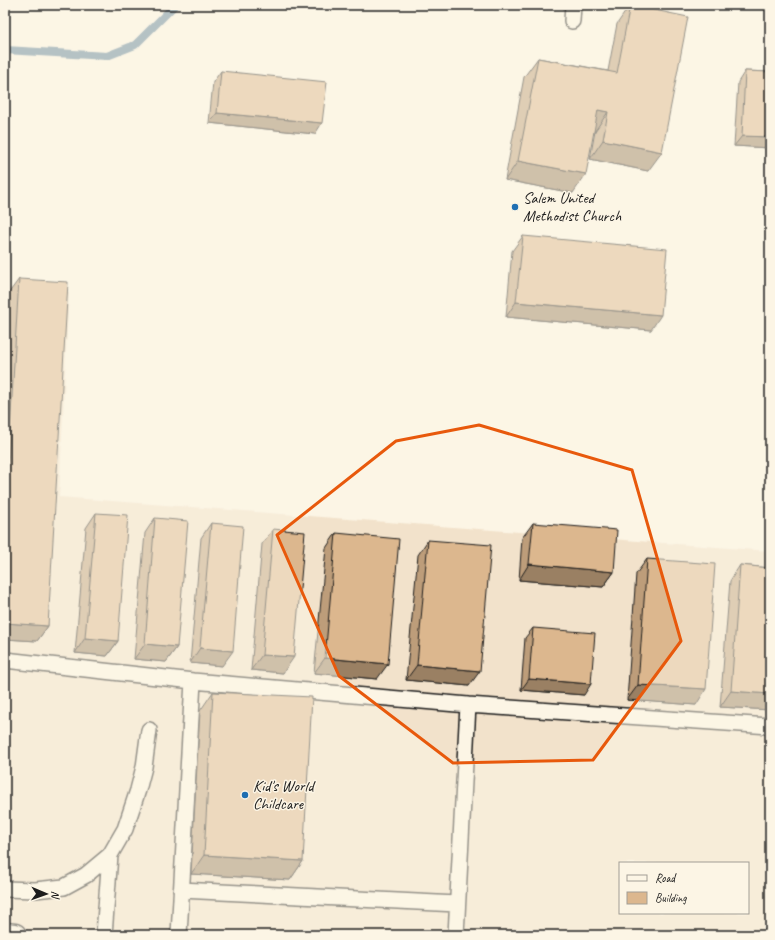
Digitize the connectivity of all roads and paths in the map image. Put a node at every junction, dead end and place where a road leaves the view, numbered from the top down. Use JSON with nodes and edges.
{"nodes":[{"id":1,"x":573,"y":5,"type":"edge"},
{"id":2,"x":572,"y":21,"type":"dead end"},
{"id":3,"x":5,"y":660,"type":"edge"},
{"id":4,"x":193,"y":681,"type":"junction"},
{"id":5,"x":468,"y":705,"type":"junction"},
{"id":6,"x":770,"y":726,"type":"edge"},
{"id":7,"x":149,"y":730,"type":"dead end"},
{"id":8,"x":110,"y":855,"type":"junction"},
{"id":9,"x":5,"y":888,"type":"edge"},
{"id":10,"x":182,"y":890,"type":"junction"},
{"id":11,"x":457,"y":904,"type":"junction"},
{"id":12,"x":5,"y":934,"type":"edge"},
{"id":13,"x":15,"y":935,"type":"edge"},
{"id":14,"x":104,"y":935,"type":"edge"},
{"id":15,"x":179,"y":935,"type":"edge"},
{"id":16,"x":456,"y":935,"type":"edge"}],
"edges":[{"from":1,"to":2,"type":"lane"},
{"from":3,"to":4,"type":"lane"},
{"from":4,"to":5,"type":"lane"},
{"from":4,"to":10,"type":"lane"},
{"from":5,"to":6,"type":"lane"},
{"from":5,"to":11,"type":"lane"},
{"from":7,"to":8,"type":"lane"},
{"from":8,"to":9,"type":"lane"},
{"from":8,"to":14,"type":"lane"},
{"from":10,"to":11,"type":"lane"},
{"from":10,"to":15,"type":"lane"},
{"from":11,"to":16,"type":"lane"},
{"from":12,"to":13,"type":"street"}]}
